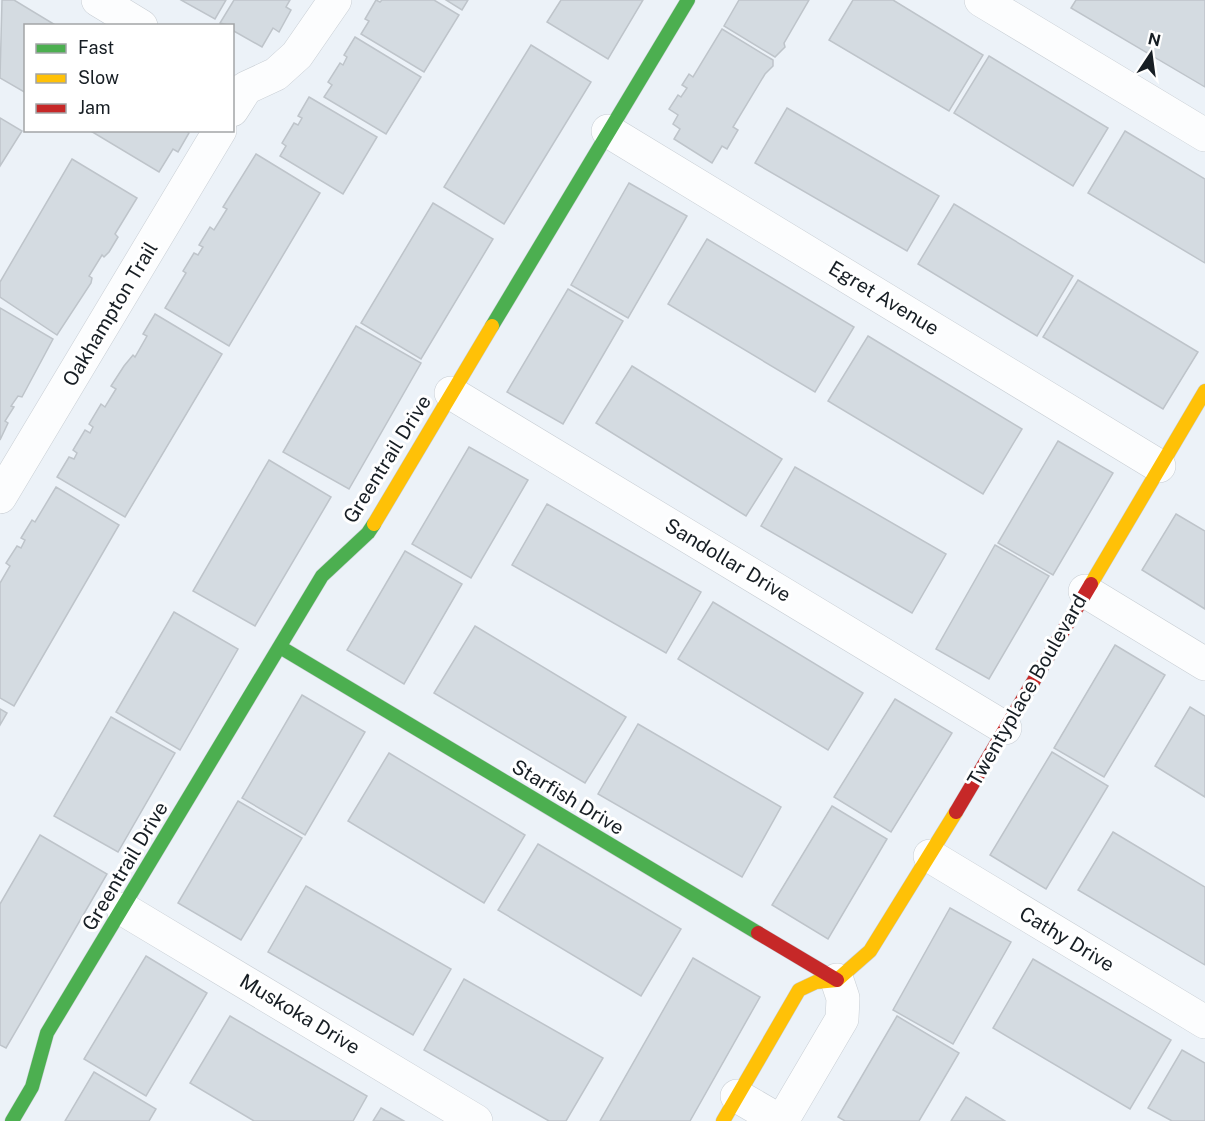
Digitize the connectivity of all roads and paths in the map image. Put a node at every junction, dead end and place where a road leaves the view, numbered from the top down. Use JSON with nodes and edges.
{"nodes":[{"id":1,"x":98,"y":0,"type":"edge"},
{"id":2,"x":335,"y":0,"type":"edge"},
{"id":3,"x":688,"y":0,"type":"edge"},
{"id":4,"x":981,"y":0,"type":"edge"},
{"id":5,"x":138,"y":24,"type":"edge"},
{"id":6,"x":237,"y":93,"type":"edge"},
{"id":7,"x":608,"y":131,"type":"junction"},
{"id":8,"x":219,"y":132,"type":"edge"},
{"id":9,"x":1205,"y":135,"type":"edge"},
{"id":10,"x":1205,"y":391,"type":"edge"},
{"id":11,"x":451,"y":393,"type":"junction"},
{"id":12,"x":1159,"y":466,"type":"junction"},
{"id":13,"x":0,"y":497,"type":"edge"},
{"id":14,"x":1085,"y":591,"type":"junction"},
{"id":15,"x":280,"y":647,"type":"junction"},
{"id":16,"x":1205,"y":664,"type":"edge"},
{"id":17,"x":1005,"y":728,"type":"junction"},
{"id":18,"x":930,"y":856,"type":"junction"},
{"id":19,"x":123,"y":909,"type":"junction"},
{"id":20,"x":837,"y":980,"type":"junction"},
{"id":21,"x":1205,"y":1022,"type":"edge"},
{"id":22,"x":730,"y":1109,"type":"edge"},
{"id":23,"x":12,"y":1121,"type":"edge"},
{"id":24,"x":476,"y":1121,"type":"edge"},
{"id":25,"x":781,"y":1121,"type":"edge"}],
"edges":[{"from":1,"to":5,"type":"street"},
{"from":2,"to":6,"type":"street"},
{"from":3,"to":7,"type":"street","name":"Greentrail Drive"},
{"from":4,"to":9,"type":"street"},
{"from":7,"to":11,"type":"street","name":"Greentrail Drive"},
{"from":7,"to":12,"type":"street","name":"Egret Avenue"},
{"from":8,"to":13,"type":"street","name":"Oakhampton Trail"},
{"from":10,"to":12,"type":"street","name":"Twentyplace Boulevard"},
{"from":11,"to":15,"type":"street","name":"Greentrail Drive"},
{"from":11,"to":17,"type":"street","name":"Sandollar Drive"},
{"from":12,"to":14,"type":"street","name":"Twentyplace Boulevard"},
{"from":14,"to":16,"type":"street"},
{"from":14,"to":17,"type":"street","name":"Twentyplace Boulevard"},
{"from":15,"to":19,"type":"street","name":"Greentrail Drive"},
{"from":15,"to":20,"type":"street","name":"Starfish Drive"},
{"from":17,"to":18,"type":"street","name":"Twentyplace Boulevard"},
{"from":18,"to":20,"type":"street","name":"Twentyplace Boulevard"},
{"from":18,"to":21,"type":"street","name":"Cathy Drive"},
{"from":19,"to":23,"type":"street","name":"Greentrail Drive"},
{"from":19,"to":24,"type":"street","name":"Muskoka Drive"},
{"from":20,"to":22,"type":"street"},
{"from":20,"to":25,"type":"street"},
{"from":22,"to":25,"type":"street"}]}
